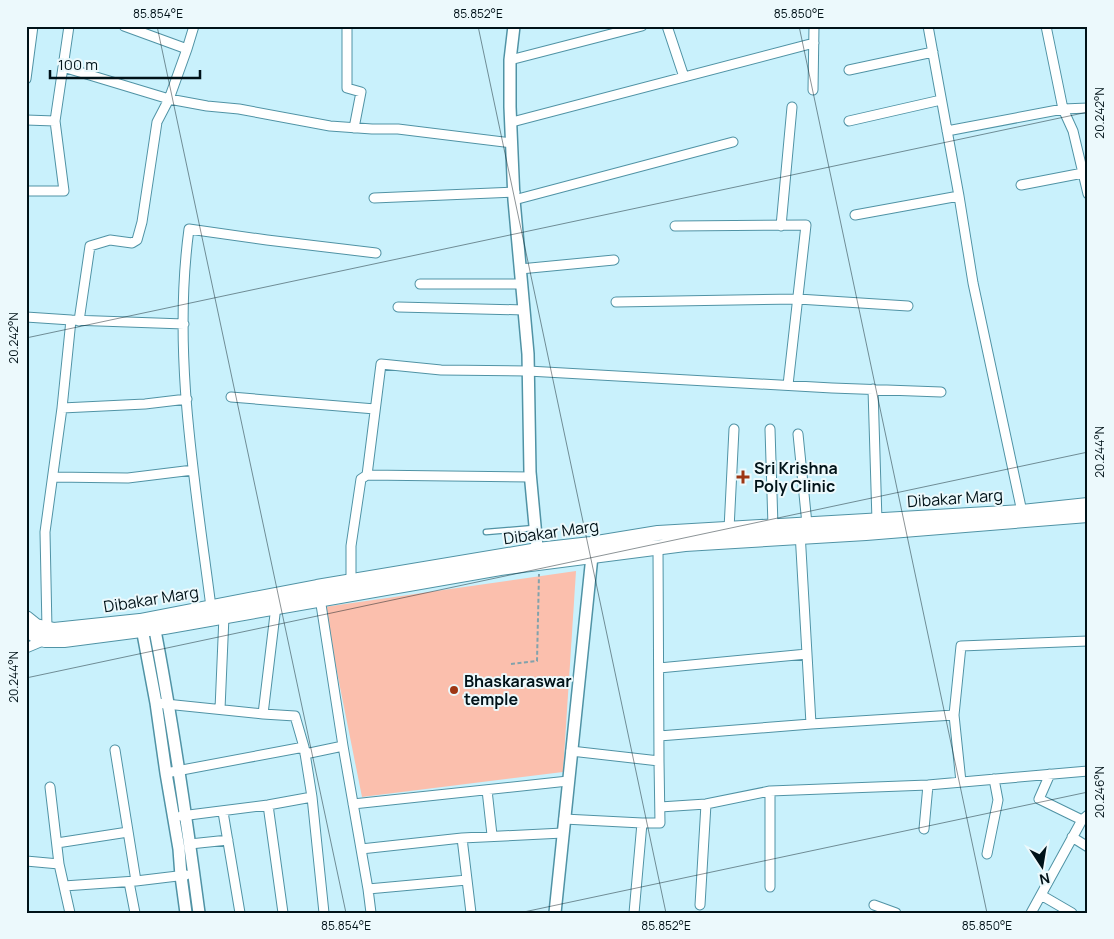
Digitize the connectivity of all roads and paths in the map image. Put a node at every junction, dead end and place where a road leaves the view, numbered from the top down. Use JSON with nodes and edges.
{"nodes":[{"id":1,"x":33,"y":26,"type":"edge"},
{"id":2,"x":69,"y":26,"type":"edge"},
{"id":3,"x":124,"y":26,"type":"edge"},
{"id":4,"x":194,"y":26,"type":"edge"},
{"id":5,"x":347,"y":26,"type":"edge"},
{"id":6,"x":514,"y":26,"type":"edge"},
{"id":7,"x":667,"y":26,"type":"edge"},
{"id":8,"x":814,"y":26,"type":"edge"},
{"id":9,"x":928,"y":26,"type":"edge"},
{"id":10,"x":1046,"y":26,"type":"edge"},
{"id":11,"x":636,"y":27,"type":"edge"},
{"id":12,"x":814,"y":43,"type":"junction"},
{"id":13,"x":187,"y":49,"type":"junction"},
{"id":14,"x":933,"y":52,"type":"junction"},
{"id":15,"x":510,"y":60,"type":"junction"},
{"id":16,"x":63,"y":67,"type":"junction"},
{"id":17,"x":849,"y":70,"type":"dead end"},
{"id":18,"x":684,"y":77,"type":"junction"},
{"id":19,"x":26,"y":79,"type":"edge"},
{"id":20,"x":813,"y":90,"type":"dead end"},
{"id":21,"x":169,"y":99,"type":"junction"},
{"id":22,"x":941,"y":100,"type":"junction"},
{"id":23,"x":792,"y":107,"type":"dead end"},
{"id":24,"x":1088,"y":108,"type":"edge"},
{"id":25,"x":1063,"y":109,"type":"junction"},
{"id":26,"x":26,"y":120,"type":"edge"},
{"id":27,"x":55,"y":121,"type":"junction"},
{"id":28,"x":848,"y":121,"type":"dead end"},
{"id":29,"x":512,"y":122,"type":"junction"},
{"id":30,"x":354,"y":128,"type":"junction"},
{"id":31,"x":946,"y":131,"type":"junction"},
{"id":32,"x":733,"y":142,"type":"dead end"},
{"id":33,"x":512,"y":143,"type":"junction"},
{"id":34,"x":1083,"y":174,"type":"junction"},
{"id":35,"x":1021,"y":185,"type":"dead end"},
{"id":36,"x":26,"y":191,"type":"edge"},
{"id":37,"x":1088,"y":194,"type":"edge"},
{"id":38,"x":515,"y":196,"type":"junction"},
{"id":39,"x":959,"y":196,"type":"junction"},
{"id":40,"x":374,"y":198,"type":"dead end"},
{"id":41,"x":855,"y":216,"type":"dead end"},
{"id":42,"x":675,"y":226,"type":"dead end"},
{"id":43,"x":780,"y":226,"type":"junction"},
{"id":44,"x":376,"y":253,"type":"dead end"},
{"id":45,"x":614,"y":260,"type":"dead end"},
{"id":46,"x":520,"y":268,"type":"junction"},
{"id":47,"x":420,"y":284,"type":"dead end"},
{"id":48,"x":521,"y":284,"type":"junction"},
{"id":49,"x":798,"y":299,"type":"junction"},
{"id":50,"x":616,"y":302,"type":"dead end"},
{"id":51,"x":908,"y":306,"type":"dead end"},
{"id":52,"x":398,"y":307,"type":"dead end"},
{"id":53,"x":524,"y":310,"type":"junction"},
{"id":54,"x":26,"y":317,"type":"edge"},
{"id":55,"x":75,"y":320,"type":"junction"},
{"id":56,"x":184,"y":324,"type":"junction"},
{"id":57,"x":528,"y":371,"type":"junction"},
{"id":58,"x":788,"y":385,"type":"junction"},
{"id":59,"x":873,"y":389,"type":"junction"},
{"id":60,"x":941,"y":392,"type":"dead end"},
{"id":61,"x":231,"y":397,"type":"dead end"},
{"id":62,"x":187,"y":399,"type":"junction"},
{"id":63,"x":62,"y":408,"type":"junction"},
{"id":64,"x":375,"y":409,"type":"junction"},
{"id":65,"x":734,"y":429,"type":"dead end"},
{"id":66,"x":770,"y":429,"type":"dead end"},
{"id":67,"x":798,"y":434,"type":"dead end"},
{"id":68,"x":193,"y":470,"type":"junction"},
{"id":69,"x":367,"y":475,"type":"junction"},
{"id":70,"x":53,"y":476,"type":"junction"},
{"id":71,"x":531,"y":476,"type":"junction"},
{"id":72,"x":1088,"y":505,"type":"edge"},
{"id":73,"x":1022,"y":512,"type":"junction"},
{"id":74,"x":1088,"y":515,"type":"edge"},
{"id":75,"x":878,"y":521,"type":"junction"},
{"id":76,"x":773,"y":526,"type":"junction"},
{"id":77,"x":536,"y":528,"type":"junction"},
{"id":78,"x":729,"y":529,"type":"junction"},
{"id":79,"x":802,"y":529,"type":"junction"},
{"id":80,"x":486,"y":532,"type":"dead end"},
{"id":81,"x":658,"y":548,"type":"junction"},
{"id":82,"x":538,"y":556,"type":"junction"},
{"id":83,"x":592,"y":556,"type":"junction"},
{"id":84,"x":351,"y":581,"type":"junction"},
{"id":85,"x":320,"y":598,"type":"junction"},
{"id":86,"x":276,"y":606,"type":"junction"},
{"id":87,"x":211,"y":607,"type":"junction"},
{"id":88,"x":224,"y":616,"type":"junction"},
{"id":89,"x":26,"y":618,"type":"edge"},
{"id":90,"x":147,"y":624,"type":"junction"},
{"id":91,"x":26,"y":629,"type":"edge"},
{"id":92,"x":46,"y":634,"type":"junction"},
{"id":93,"x":1088,"y":641,"type":"edge"},
{"id":94,"x":26,"y":648,"type":"edge"},
{"id":95,"x":807,"y":654,"type":"junction"},
{"id":96,"x":511,"y":664,"type":"dead end"},
{"id":97,"x":659,"y":668,"type":"junction"},
{"id":98,"x":156,"y":703,"type":"junction"},
{"id":99,"x":169,"y":703,"type":"junction"},
{"id":100,"x":220,"y":709,"type":"junction"},
{"id":101,"x":263,"y":714,"type":"junction"},
{"id":102,"x":954,"y":715,"type":"junction"},
{"id":103,"x":811,"y":724,"type":"junction"},
{"id":104,"x":659,"y":736,"type":"junction"},
{"id":105,"x":174,"y":740,"type":"junction"},
{"id":106,"x":162,"y":742,"type":"junction"},
{"id":107,"x":343,"y":746,"type":"junction"},
{"id":108,"x":115,"y":750,"type":"dead end"},
{"id":109,"x":304,"y":750,"type":"junction"},
{"id":110,"x":571,"y":751,"type":"junction"},
{"id":111,"x":659,"y":761,"type":"junction"},
{"id":112,"x":178,"y":771,"type":"junction"},
{"id":113,"x":1088,"y":771,"type":"edge"},
{"id":114,"x":166,"y":773,"type":"junction"},
{"id":115,"x":1050,"y":774,"type":"junction"},
{"id":116,"x":994,"y":779,"type":"junction"},
{"id":117,"x":568,"y":781,"type":"junction"},
{"id":118,"x":961,"y":782,"type":"junction"},
{"id":119,"x":928,"y":785,"type":"junction"},
{"id":120,"x":50,"y":786,"type":"dead end"},
{"id":121,"x":487,"y":790,"type":"junction"},
{"id":122,"x":770,"y":791,"type":"junction"},
{"id":123,"x":312,"y":797,"type":"junction"},
{"id":124,"x":353,"y":804,"type":"junction"},
{"id":125,"x":706,"y":804,"type":"junction"},
{"id":126,"x":268,"y":805,"type":"junction"},
{"id":127,"x":660,"y":808,"type":"junction"},
{"id":128,"x":223,"y":812,"type":"junction"},
{"id":129,"x":180,"y":817,"type":"junction"},
{"id":130,"x":1085,"y":818,"type":"edge"},
{"id":131,"x":564,"y":819,"type":"junction"},
{"id":132,"x":642,"y":823,"type":"junction"},
{"id":133,"x":924,"y":829,"type":"dead end"},
{"id":134,"x":128,"y":832,"type":"junction"},
{"id":135,"x":563,"y":833,"type":"junction"},
{"id":136,"x":492,"y":835,"type":"junction"},
{"id":137,"x":462,"y":838,"type":"junction"},
{"id":138,"x":1072,"y":838,"type":"junction"},
{"id":139,"x":228,"y":840,"type":"junction"},
{"id":140,"x":57,"y":843,"type":"junction"},
{"id":141,"x":190,"y":844,"type":"junction"},
{"id":142,"x":1088,"y":847,"type":"edge"},
{"id":143,"x":361,"y":849,"type":"junction"},
{"id":144,"x":987,"y":854,"type":"dead end"},
{"id":145,"x":26,"y":862,"type":"edge"},
{"id":146,"x":59,"y":864,"type":"junction"},
{"id":147,"x":194,"y":874,"type":"junction"},
{"id":148,"x":180,"y":876,"type":"junction"},
{"id":149,"x":467,"y":880,"type":"junction"},
{"id":150,"x":132,"y":882,"type":"junction"},
{"id":151,"x":64,"y":886,"type":"junction"},
{"id":152,"x":770,"y":887,"type":"dead end"},
{"id":153,"x":368,"y":889,"type":"junction"},
{"id":154,"x":1041,"y":895,"type":"junction"},
{"id":155,"x":700,"y":905,"type":"dead end"},
{"id":156,"x":874,"y":905,"type":"dead end"},
{"id":157,"x":70,"y":913,"type":"edge"},
{"id":158,"x":134,"y":913,"type":"edge"},
{"id":159,"x":186,"y":913,"type":"edge"},
{"id":160,"x":199,"y":913,"type":"edge"},
{"id":161,"x":240,"y":913,"type":"edge"},
{"id":162,"x":284,"y":913,"type":"edge"},
{"id":163,"x":324,"y":913,"type":"edge"},
{"id":164,"x":371,"y":913,"type":"edge"},
{"id":165,"x":471,"y":913,"type":"edge"},
{"id":166,"x":555,"y":913,"type":"edge"},
{"id":167,"x":634,"y":913,"type":"edge"},
{"id":168,"x":896,"y":913,"type":"edge"},
{"id":169,"x":1031,"y":913,"type":"edge"},
{"id":170,"x":1072,"y":913,"type":"edge"}],
"edges":[{"from":1,"to":19,"type":"street"},
{"from":2,"to":16,"type":"street"},
{"from":3,"to":13,"type":"street"},
{"from":4,"to":13,"type":"street"},
{"from":5,"to":30,"type":"street"},
{"from":6,"to":15,"type":"street"},
{"from":7,"to":18,"type":"street"},
{"from":8,"to":12,"type":"street"},
{"from":9,"to":14,"type":"street"},
{"from":10,"to":25,"type":"street"},
{"from":11,"to":15,"type":"street"},
{"from":12,"to":18,"type":"street"},
{"from":12,"to":20,"type":"street"},
{"from":13,"to":21,"type":"street"},
{"from":14,"to":17,"type":"street"},
{"from":14,"to":22,"type":"street"},
{"from":15,"to":29,"type":"street"},
{"from":16,"to":21,"type":"street"},
{"from":16,"to":27,"type":"street"},
{"from":18,"to":29,"type":"street"},
{"from":21,"to":30,"type":"street"},
{"from":21,"to":55,"type":"street"},
{"from":22,"to":28,"type":"street"},
{"from":22,"to":31,"type":"street"},
{"from":23,"to":43,"type":"street"},
{"from":24,"to":25,"type":"street"},
{"from":25,"to":31,"type":"street"},
{"from":25,"to":34,"type":"street"},
{"from":26,"to":27,"type":"street"},
{"from":27,"to":36,"type":"street"},
{"from":29,"to":33,"type":"street"},
{"from":30,"to":33,"type":"street"},
{"from":31,"to":39,"type":"street"},
{"from":32,"to":38,"type":"street"},
{"from":33,"to":38,"type":"street"},
{"from":34,"to":35,"type":"street"},
{"from":34,"to":37,"type":"street"},
{"from":38,"to":40,"type":"street"},
{"from":38,"to":46,"type":"street"},
{"from":39,"to":41,"type":"street"},
{"from":39,"to":73,"type":"street"},
{"from":42,"to":43,"type":"street"},
{"from":43,"to":49,"type":"street"},
{"from":44,"to":56,"type":"street"},
{"from":45,"to":46,"type":"street"},
{"from":46,"to":48,"type":"street"},
{"from":47,"to":48,"type":"street"},
{"from":48,"to":53,"type":"street"},
{"from":49,"to":50,"type":"street"},
{"from":49,"to":51,"type":"street"},
{"from":49,"to":58,"type":"street"},
{"from":52,"to":53,"type":"street"},
{"from":53,"to":57,"type":"street"},
{"from":54,"to":55,"type":"street"},
{"from":55,"to":56,"type":"street"},
{"from":55,"to":63,"type":"street"},
{"from":56,"to":62,"type":"street"},
{"from":57,"to":58,"type":"street"},
{"from":57,"to":64,"type":"street"},
{"from":57,"to":71,"type":"street"},
{"from":58,"to":59,"type":"street"},
{"from":59,"to":60,"type":"street"},
{"from":59,"to":75,"type":"street"},
{"from":61,"to":64,"type":"street"},
{"from":62,"to":63,"type":"street"},
{"from":62,"to":68,"type":"street"},
{"from":63,"to":70,"type":"street"},
{"from":64,"to":69,"type":"street"},
{"from":65,"to":78,"type":"street"},
{"from":66,"to":76,"type":"street"},
{"from":67,"to":79,"type":"street"},
{"from":68,"to":70,"type":"street"},
{"from":68,"to":87,"type":"street"},
{"from":69,"to":71,"type":"street"},
{"from":69,"to":84,"type":"street"},
{"from":70,"to":92,"type":"street"},
{"from":71,"to":77,"type":"street"},
{"from":72,"to":73,"type":"main road","name":"Dibakar Marg"},
{"from":73,"to":75,"type":"main road","name":"Dibakar Marg"},
{"from":74,"to":79,"type":"main road","name":"Dibakar Marg"},
{"from":75,"to":79,"type":"main road","name":"Dibakar Marg"},
{"from":76,"to":78,"type":"main road","name":"Dibakar Marg"},
{"from":76,"to":79,"type":"main road","name":"Dibakar Marg"},
{"from":77,"to":80,"type":"lane"},
{"from":77,"to":82,"type":"street"},
{"from":78,"to":82,"type":"main road","name":"Dibakar Marg"},
{"from":79,"to":81,"type":"main road","name":"Dibakar Marg"},
{"from":79,"to":95,"type":"street"},
{"from":81,"to":83,"type":"main road","name":"Dibakar Marg"},
{"from":81,"to":97,"type":"street"},
{"from":82,"to":83,"type":"main road","name":"Dibakar Marg"},
{"from":82,"to":84,"type":"main road","name":"Dibakar Marg"},
{"from":82,"to":85,"type":"main road","name":"Dibakar Marg"},
{"from":82,"to":96,"type":"path"},
{"from":83,"to":110,"type":"street"},
{"from":84,"to":87,"type":"main road","name":"Dibakar Marg"},
{"from":85,"to":86,"type":"main road","name":"Dibakar Marg"},
{"from":85,"to":107,"type":"street"},
{"from":86,"to":88,"type":"main road","name":"Dibakar Marg"},
{"from":86,"to":101,"type":"street"},
{"from":87,"to":90,"type":"main road","name":"Dibakar Marg"},
{"from":88,"to":90,"type":"main road","name":"Dibakar Marg"},
{"from":88,"to":100,"type":"street"},
{"from":89,"to":92,"type":"main road"},
{"from":90,"to":92,"type":"main road","name":"Dibakar Marg"},
{"from":90,"to":98,"type":"street"},
{"from":90,"to":99,"type":"street"},
{"from":91,"to":92,"type":"main road"},
{"from":92,"to":94,"type":"street"},
{"from":93,"to":102,"type":"street"},
{"from":95,"to":97,"type":"street"},
{"from":95,"to":103,"type":"street"},
{"from":97,"to":104,"type":"street"},
{"from":98,"to":99,"type":"street"},
{"from":98,"to":106,"type":"street"},
{"from":99,"to":100,"type":"street"},
{"from":99,"to":105,"type":"street"},
{"from":100,"to":101,"type":"street"},
{"from":101,"to":109,"type":"street"},
{"from":102,"to":103,"type":"street"},
{"from":102,"to":118,"type":"street"},
{"from":103,"to":104,"type":"street"},
{"from":104,"to":111,"type":"street"},
{"from":105,"to":106,"type":"street"},
{"from":105,"to":112,"type":"street"},
{"from":106,"to":114,"type":"street"},
{"from":107,"to":109,"type":"street"},
{"from":107,"to":124,"type":"street"},
{"from":108,"to":134,"type":"street"},
{"from":109,"to":112,"type":"street"},
{"from":109,"to":123,"type":"street"},
{"from":110,"to":111,"type":"street"},
{"from":110,"to":117,"type":"street"},
{"from":111,"to":127,"type":"street"},
{"from":112,"to":114,"type":"street"},
{"from":112,"to":129,"type":"street"},
{"from":113,"to":115,"type":"street"},
{"from":114,"to":129,"type":"street"},
{"from":115,"to":116,"type":"street"},
{"from":115,"to":130,"type":"street"},
{"from":116,"to":118,"type":"street"},
{"from":116,"to":144,"type":"street"},
{"from":117,"to":121,"type":"street"},
{"from":117,"to":131,"type":"street"},
{"from":118,"to":119,"type":"street"},
{"from":119,"to":122,"type":"street"},
{"from":119,"to":133,"type":"street"},
{"from":120,"to":140,"type":"street"},
{"from":121,"to":124,"type":"street"},
{"from":121,"to":136,"type":"street"},
{"from":122,"to":125,"type":"street"},
{"from":122,"to":152,"type":"street"},
{"from":123,"to":126,"type":"street"},
{"from":123,"to":163,"type":"street"},
{"from":124,"to":143,"type":"street"},
{"from":125,"to":127,"type":"street"},
{"from":125,"to":155,"type":"street"},
{"from":126,"to":128,"type":"street"},
{"from":126,"to":162,"type":"street"},
{"from":127,"to":132,"type":"street"},
{"from":128,"to":129,"type":"street"},
{"from":128,"to":139,"type":"street"},
{"from":129,"to":141,"type":"street"},
{"from":129,"to":148,"type":"street"},
{"from":130,"to":138,"type":"street"},
{"from":131,"to":132,"type":"street"},
{"from":131,"to":135,"type":"street"},
{"from":132,"to":167,"type":"street"},
{"from":134,"to":140,"type":"street"},
{"from":134,"to":150,"type":"street"},
{"from":135,"to":136,"type":"street"},
{"from":135,"to":166,"type":"street"},
{"from":136,"to":137,"type":"street"},
{"from":137,"to":143,"type":"street"},
{"from":137,"to":149,"type":"street"},
{"from":138,"to":142,"type":"street"},
{"from":138,"to":154,"type":"street"},
{"from":139,"to":141,"type":"street"},
{"from":139,"to":161,"type":"street"},
{"from":140,"to":146,"type":"street"},
{"from":141,"to":147,"type":"street"},
{"from":143,"to":153,"type":"street"},
{"from":145,"to":146,"type":"street"},
{"from":146,"to":151,"type":"street"},
{"from":147,"to":148,"type":"street"},
{"from":147,"to":160,"type":"street"},
{"from":148,"to":150,"type":"street"},
{"from":148,"to":159,"type":"street"},
{"from":149,"to":153,"type":"street"},
{"from":149,"to":165,"type":"street"},
{"from":150,"to":151,"type":"street"},
{"from":150,"to":158,"type":"street"},
{"from":151,"to":157,"type":"street"},
{"from":153,"to":164,"type":"street"},
{"from":154,"to":169,"type":"street"},
{"from":154,"to":170,"type":"street"},
{"from":156,"to":168,"type":"street"}]}
